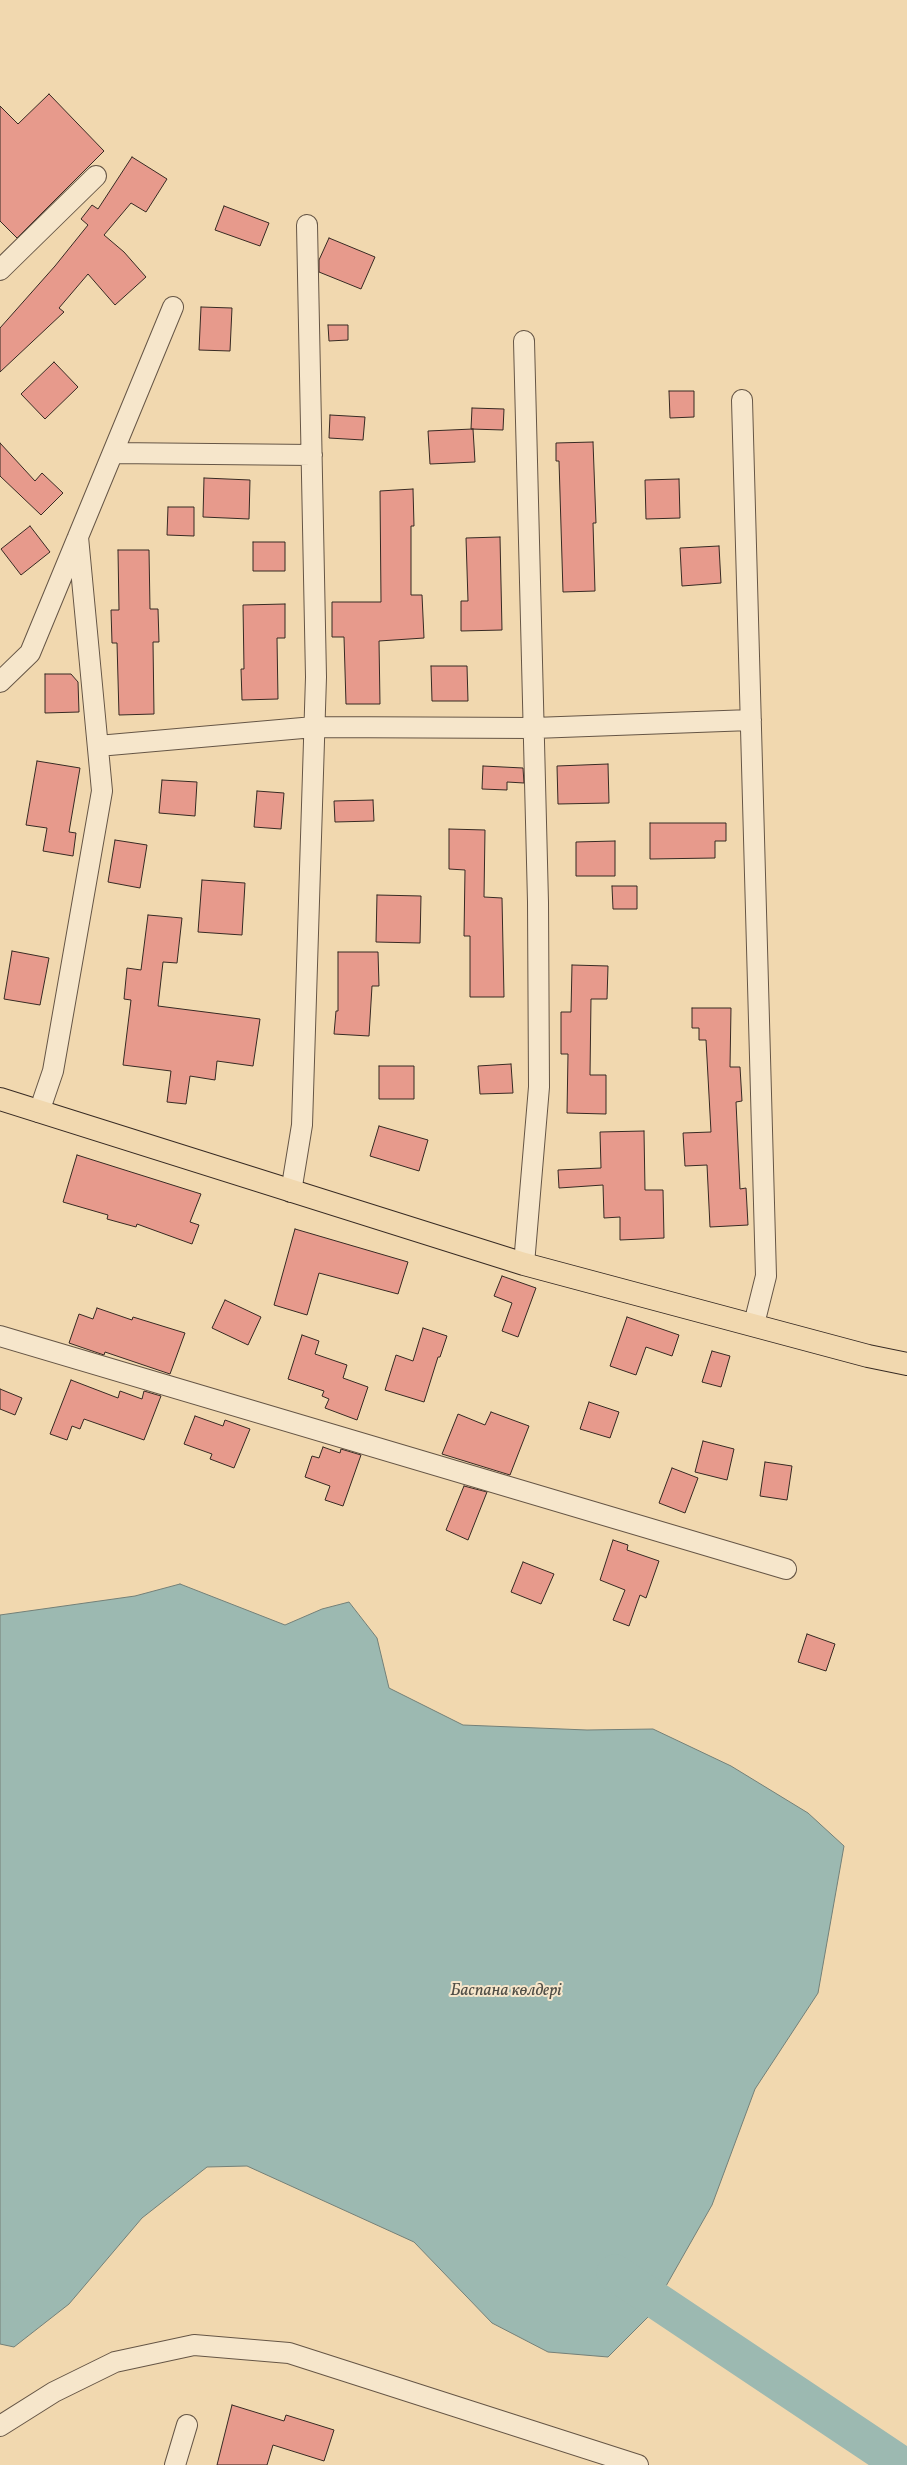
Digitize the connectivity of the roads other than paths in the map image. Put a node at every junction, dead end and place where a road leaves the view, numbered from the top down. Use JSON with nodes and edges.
{"nodes":[{"id":1,"x":96,"y":176,"type":"dead end"},
{"id":2,"x":307,"y":225,"type":"dead end"},
{"id":3,"x":0,"y":270,"type":"edge"},
{"id":4,"x":173,"y":307,"type":"dead end"},
{"id":5,"x":524,"y":341,"type":"dead end"},
{"id":6,"x":742,"y":400,"type":"dead end"},
{"id":7,"x":113,"y":453,"type":"junction"},
{"id":8,"x":312,"y":455,"type":"junction"},
{"id":9,"x":78,"y":536,"type":"junction"},
{"id":10,"x":0,"y":682,"type":"edge"},
{"id":11,"x":751,"y":720,"type":"junction"},
{"id":12,"x":314,"y":727,"type":"junction"},
{"id":13,"x":534,"y":728,"type":"junction"},
{"id":14,"x":98,"y":746,"type":"junction"},
{"id":15,"x":0,"y":1099,"type":"edge"},
{"id":16,"x":39,"y":1112,"type":"junction"},
{"id":17,"x":291,"y":1192,"type":"junction"},
{"id":18,"x":524,"y":1264,"type":"junction"},
{"id":19,"x":754,"y":1324,"type":"junction"},
{"id":20,"x":0,"y":1336,"type":"edge"},
{"id":21,"x":907,"y":1364,"type":"edge"},
{"id":22,"x":786,"y":1569,"type":"dead end"},
{"id":23,"x":187,"y":2425,"type":"dead end"},
{"id":24,"x":0,"y":2426,"type":"edge"},
{"id":25,"x":175,"y":2465,"type":"edge"},
{"id":26,"x":638,"y":2465,"type":"edge"}],
"edges":[{"from":1,"to":3,"type":"street"},
{"from":2,"to":8,"type":"street"},
{"from":4,"to":7,"type":"street"},
{"from":5,"to":13,"type":"street"},
{"from":6,"to":11,"type":"street"},
{"from":7,"to":8,"type":"street"},
{"from":7,"to":9,"type":"street"},
{"from":8,"to":12,"type":"street"},
{"from":9,"to":10,"type":"street"},
{"from":9,"to":14,"type":"street"},
{"from":11,"to":13,"type":"street"},
{"from":11,"to":19,"type":"street"},
{"from":12,"to":13,"type":"street"},
{"from":12,"to":14,"type":"street"},
{"from":12,"to":17,"type":"street"},
{"from":13,"to":18,"type":"street"},
{"from":14,"to":16,"type":"street"},
{"from":15,"to":16,"type":"main road"},
{"from":16,"to":17,"type":"main road"},
{"from":17,"to":18,"type":"main road"},
{"from":18,"to":19,"type":"main road"},
{"from":19,"to":21,"type":"main road"},
{"from":20,"to":22,"type":"street"},
{"from":23,"to":25,"type":"street"},
{"from":24,"to":26,"type":"street"}]}
